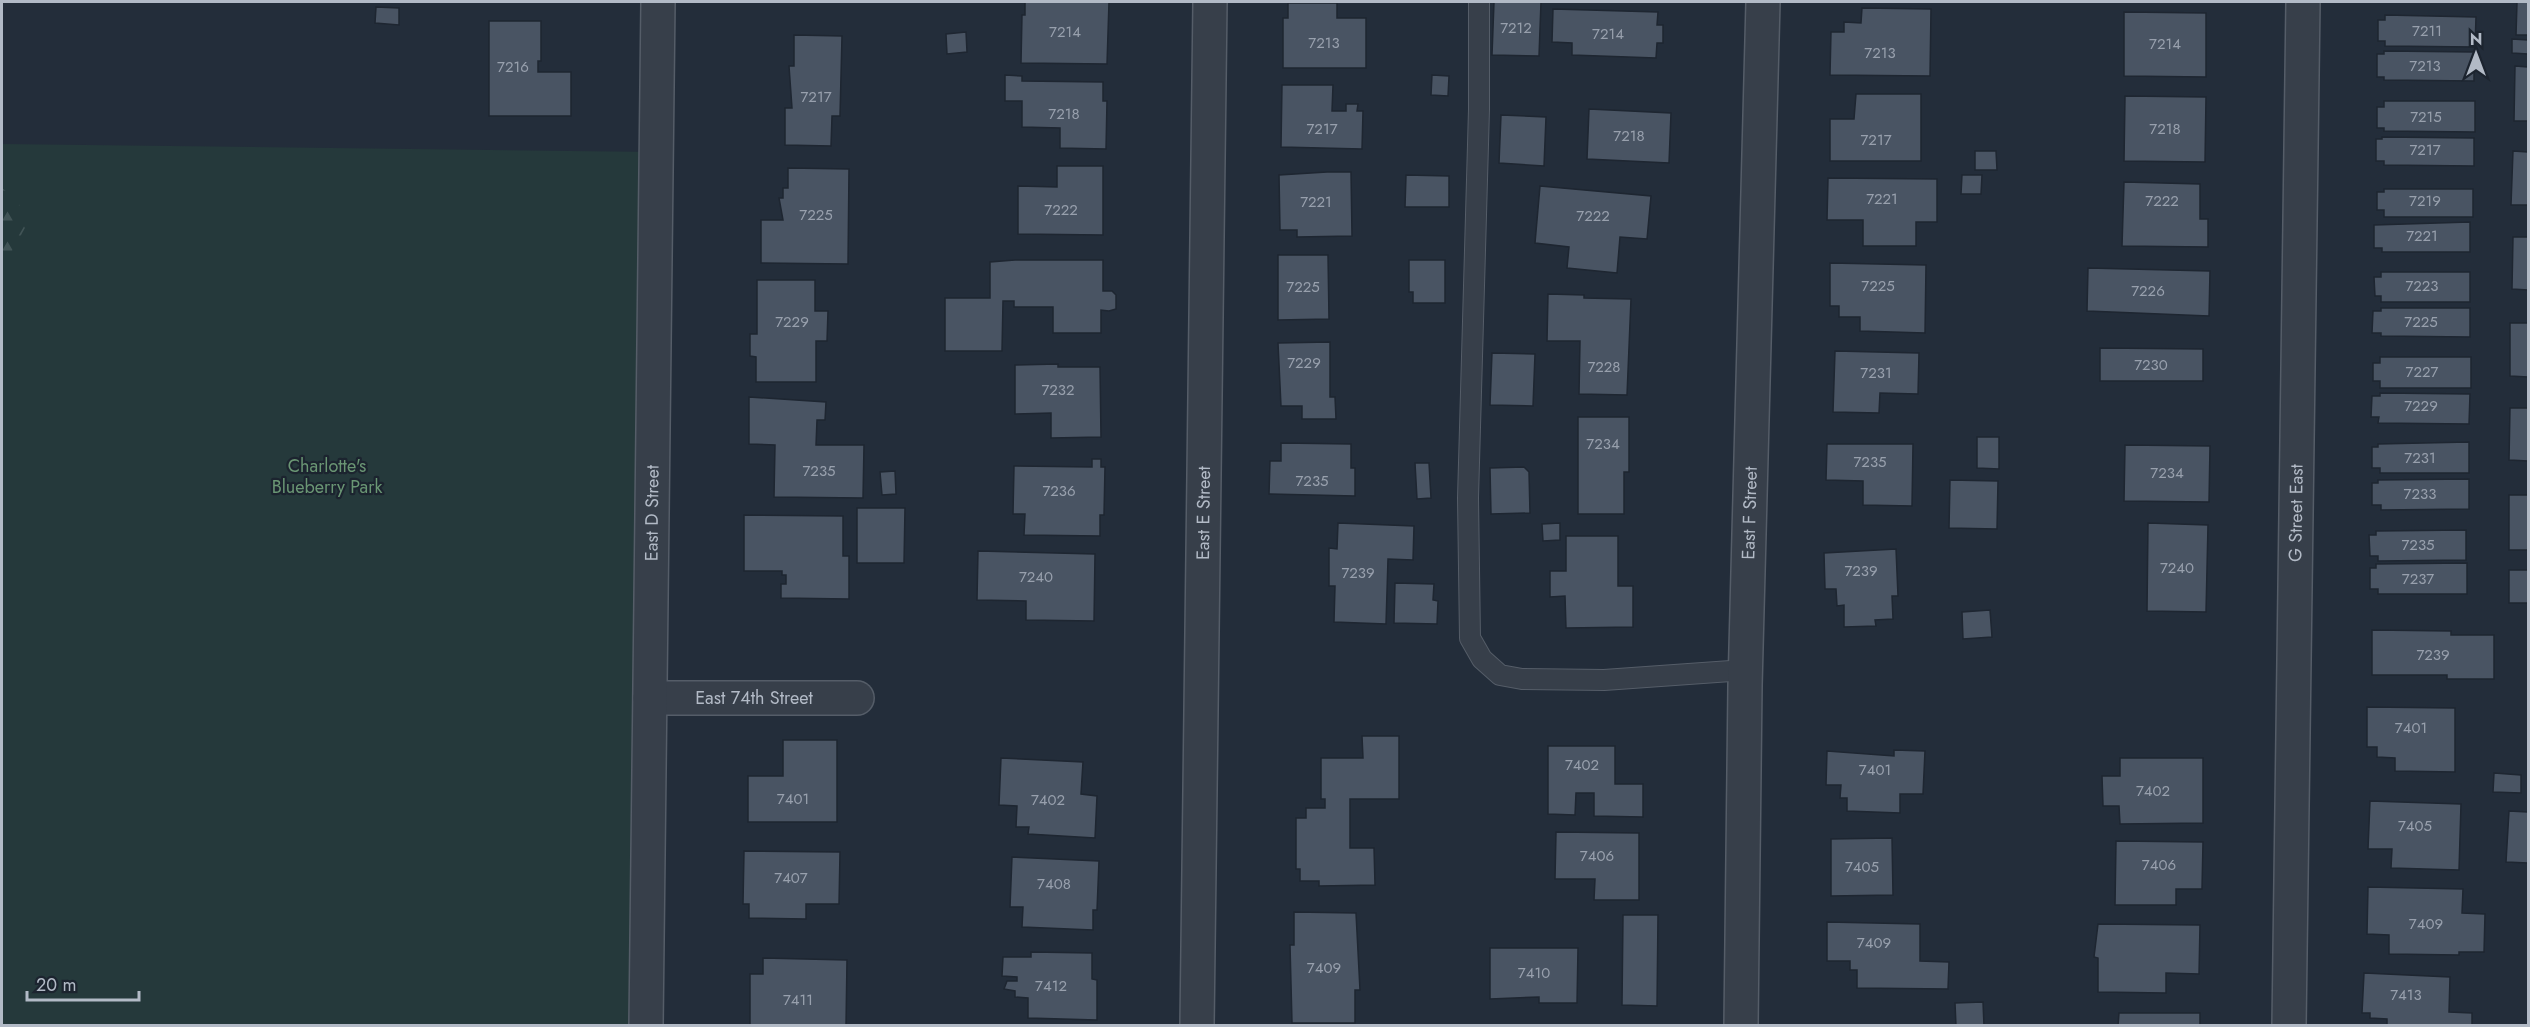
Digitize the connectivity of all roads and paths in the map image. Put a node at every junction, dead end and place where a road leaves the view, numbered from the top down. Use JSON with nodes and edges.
{"nodes":[{"id":1,"x":658,"y":2,"type":"edge"},
{"id":2,"x":1210,"y":2,"type":"edge"},
{"id":3,"x":1479,"y":2,"type":"edge"},
{"id":4,"x":1763,"y":2,"type":"edge"},
{"id":5,"x":2303,"y":2,"type":"edge"},
{"id":6,"x":1745,"y":670,"type":"junction"},
{"id":7,"x":650,"y":698,"type":"junction"},
{"id":8,"x":857,"y":698,"type":"dead end"},
{"id":9,"x":646,"y":1026,"type":"edge"},
{"id":10,"x":1197,"y":1026,"type":"edge"},
{"id":11,"x":1741,"y":1026,"type":"edge"},
{"id":12,"x":2289,"y":1026,"type":"edge"}],
"edges":[{"from":1,"to":7,"type":"street","name":"East D Street"},
{"from":2,"to":10,"type":"street","name":"East E Street"},
{"from":3,"to":6,"type":"lane"},
{"from":4,"to":6,"type":"street","name":"East F Street"},
{"from":5,"to":12,"type":"street","name":"G Street East"},
{"from":6,"to":11,"type":"street","name":"East F Street"},
{"from":7,"to":8,"type":"street","name":"East 74th Street"},
{"from":7,"to":9,"type":"street","name":"East D Street"}]}
